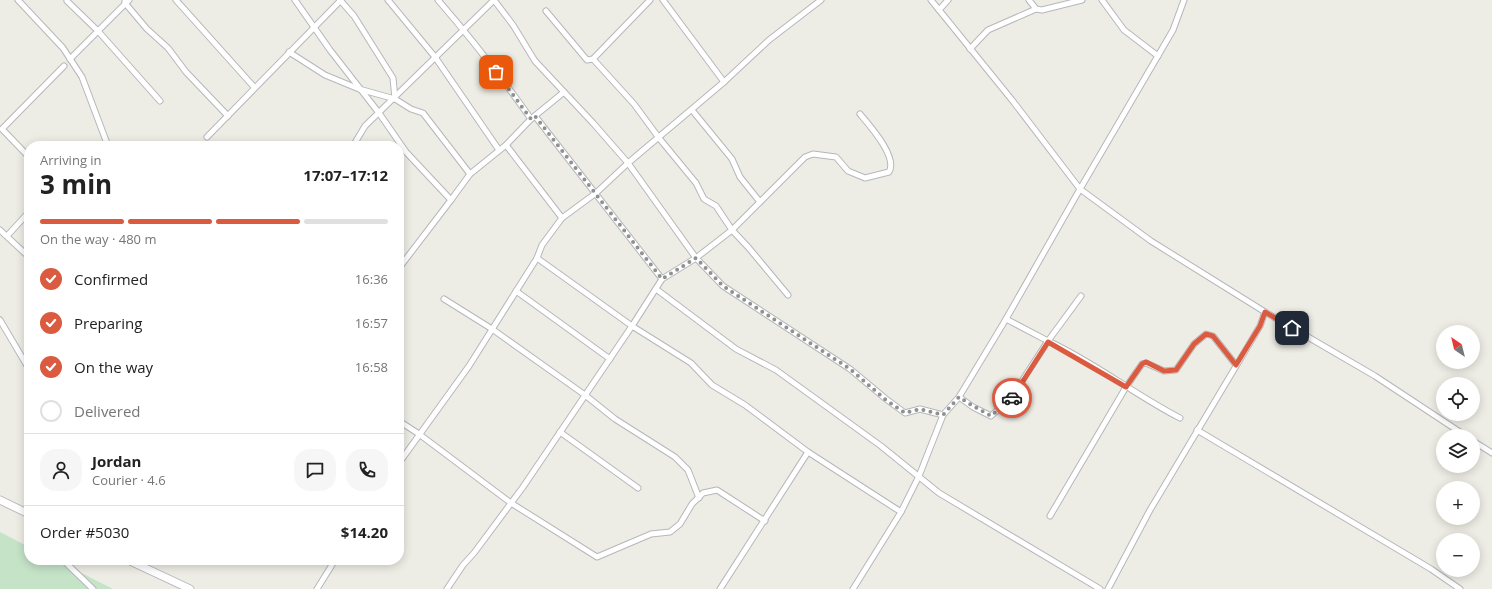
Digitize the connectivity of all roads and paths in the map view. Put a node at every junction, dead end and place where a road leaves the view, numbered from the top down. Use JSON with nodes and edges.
{"nodes":[{"id":1,"x":18,"y":0,"type":"edge"},
{"id":2,"x":176,"y":0,"type":"edge"},
{"id":3,"x":295,"y":0,"type":"edge"},
{"id":4,"x":340,"y":0,"type":"edge"},
{"id":5,"x":388,"y":0,"type":"edge"},
{"id":6,"x":438,"y":0,"type":"edge"},
{"id":7,"x":494,"y":0,"type":"edge"},
{"id":8,"x":650,"y":0,"type":"edge"},
{"id":9,"x":663,"y":0,"type":"edge"},
{"id":10,"x":821,"y":0,"type":"edge"},
{"id":11,"x":932,"y":0,"type":"edge"},
{"id":12,"x":948,"y":0,"type":"edge"},
{"id":13,"x":1029,"y":0,"type":"edge"},
{"id":14,"x":1082,"y":0,"type":"edge"},
{"id":15,"x":1102,"y":0,"type":"edge"},
{"id":16,"x":1184,"y":0,"type":"edge"},
{"id":17,"x":67,"y":1,"type":"dead end"},
{"id":18,"x":126,"y":1,"type":"edge"},
{"id":19,"x":1036,"y":9,"type":"junction"},
{"id":20,"x":939,"y":10,"type":"junction"},
{"id":21,"x":546,"y":11,"type":"dead end"},
{"id":22,"x":315,"y":27,"type":"junction"},
{"id":23,"x":463,"y":29,"type":"junction"},
{"id":24,"x":98,"y":31,"type":"junction"},
{"id":25,"x":970,"y":49,"type":"junction"},
{"id":26,"x":289,"y":52,"type":"junction"},
{"id":27,"x":1158,"y":56,"type":"junction"},
{"id":28,"x":435,"y":57,"type":"junction"},
{"id":29,"x":70,"y":59,"type":"junction"},
{"id":30,"x":594,"y":59,"type":"junction"},
{"id":31,"x":64,"y":66,"type":"dead end"},
{"id":32,"x":724,"y":82,"type":"junction"},
{"id":33,"x":254,"y":87,"type":"junction"},
{"id":34,"x":359,"y":89,"type":"junction"},
{"id":35,"x":564,"y":92,"type":"junction"},
{"id":36,"x":395,"y":98,"type":"junction"},
{"id":37,"x":160,"y":101,"type":"dead end"},
{"id":38,"x":692,"y":110,"type":"junction"},
{"id":39,"x":379,"y":113,"type":"junction"},
{"id":40,"x":860,"y":114,"type":"dead end"},
{"id":41,"x":228,"y":116,"type":"junction"},
{"id":42,"x":533,"y":117,"type":"junction"},
{"id":43,"x":1,"y":129,"type":"edge"},
{"id":44,"x":207,"y":137,"type":"dead end"},
{"id":45,"x":658,"y":138,"type":"junction"},
{"id":46,"x":106,"y":141,"type":"edge"},
{"id":47,"x":356,"y":141,"type":"edge"},
{"id":48,"x":398,"y":141,"type":"edge"},
{"id":49,"x":506,"y":144,"type":"junction"},
{"id":50,"x":404,"y":149,"type":"edge"},
{"id":51,"x":499,"y":150,"type":"junction"},
{"id":52,"x":24,"y":152,"type":"edge"},
{"id":53,"x":628,"y":163,"type":"junction"},
{"id":54,"x":470,"y":174,"type":"junction"},
{"id":55,"x":1080,"y":189,"type":"junction"},
{"id":56,"x":596,"y":193,"type":"junction"},
{"id":57,"x":451,"y":200,"type":"junction"},
{"id":58,"x":760,"y":202,"type":"junction"},
{"id":59,"x":24,"y":217,"type":"edge"},
{"id":60,"x":562,"y":218,"type":"junction"},
{"id":61,"x":0,"y":230,"type":"edge"},
{"id":62,"x":732,"y":230,"type":"junction"},
{"id":63,"x":7,"y":236,"type":"junction"},
{"id":64,"x":24,"y":252,"type":"edge"},
{"id":65,"x":537,"y":258,"type":"junction"},
{"id":66,"x":696,"y":258,"type":"junction"},
{"id":67,"x":404,"y":261,"type":"edge"},
{"id":68,"x":662,"y":279,"type":"junction"},
{"id":69,"x":656,"y":289,"type":"junction"},
{"id":70,"x":516,"y":291,"type":"junction"},
{"id":71,"x":788,"y":295,"type":"dead end"},
{"id":72,"x":1080,"y":296,"type":"dead end"},
{"id":73,"x":444,"y":299,"type":"dead end"},
{"id":74,"x":1265,"y":312,"type":"junction"},
{"id":75,"x":1006,"y":319,"type":"junction"},
{"id":76,"x":0,"y":320,"type":"edge"},
{"id":77,"x":632,"y":326,"type":"junction"},
{"id":78,"x":492,"y":329,"type":"junction"},
{"id":79,"x":1048,"y":342,"type":"junction"},
{"id":80,"x":610,"y":359,"type":"junction"},
{"id":81,"x":24,"y":361,"type":"edge"},
{"id":82,"x":1236,"y":365,"type":"junction"},
{"id":83,"x":1126,"y":387,"type":"junction"},
{"id":84,"x":586,"y":395,"type":"junction"},
{"id":85,"x":959,"y":397,"type":"junction"},
{"id":86,"x":943,"y":415,"type":"junction"},
{"id":87,"x":1180,"y":418,"type":"dead end"},
{"id":88,"x":404,"y":424,"type":"edge"},
{"id":89,"x":1455,"y":429,"type":"edge"},
{"id":90,"x":1197,"y":430,"type":"junction"},
{"id":91,"x":560,"y":432,"type":"junction"},
{"id":92,"x":419,"y":434,"type":"junction"},
{"id":93,"x":1480,"y":445,"type":"edge"},
{"id":94,"x":808,"y":452,"type":"junction"},
{"id":95,"x":1492,"y":453,"type":"edge"},
{"id":96,"x":404,"y":456,"type":"edge"},
{"id":97,"x":919,"y":476,"type":"junction"},
{"id":98,"x":638,"y":488,"type":"dead end"},
{"id":99,"x":699,"y":498,"type":"junction"},
{"id":100,"x":0,"y":500,"type":"edge"},
{"id":101,"x":511,"y":503,"type":"junction"},
{"id":102,"x":24,"y":512,"type":"edge"},
{"id":103,"x":900,"y":512,"type":"junction"},
{"id":104,"x":1050,"y":516,"type":"dead end"},
{"id":105,"x":765,"y":521,"type":"junction"},
{"id":106,"x":68,"y":565,"type":"edge"},
{"id":107,"x":139,"y":565,"type":"edge"},
{"id":108,"x":332,"y":565,"type":"edge"},
{"id":109,"x":93,"y":589,"type":"edge"},
{"id":110,"x":190,"y":589,"type":"edge"},
{"id":111,"x":317,"y":589,"type":"edge"},
{"id":112,"x":447,"y":589,"type":"edge"},
{"id":113,"x":720,"y":589,"type":"edge"},
{"id":114,"x":853,"y":589,"type":"edge"},
{"id":115,"x":1100,"y":589,"type":"edge"},
{"id":116,"x":1108,"y":589,"type":"edge"},
{"id":117,"x":1460,"y":589,"type":"edge"}],
"edges":[{"from":1,"to":29,"type":"street"},
{"from":2,"to":33,"type":"street"},
{"from":3,"to":22,"type":"street"},
{"from":4,"to":22,"type":"street"},
{"from":4,"to":36,"type":"street"},
{"from":5,"to":28,"type":"street"},
{"from":6,"to":23,"type":"street"},
{"from":7,"to":23,"type":"street"},
{"from":7,"to":35,"type":"street"},
{"from":8,"to":30,"type":"street"},
{"from":9,"to":32,"type":"street"},
{"from":10,"to":32,"type":"street"},
{"from":11,"to":20,"type":"street"},
{"from":12,"to":20,"type":"street"},
{"from":13,"to":19,"type":"street"},
{"from":14,"to":19,"type":"street"},
{"from":15,"to":27,"type":"street"},
{"from":16,"to":27,"type":"street"},
{"from":17,"to":24,"type":"street"},
{"from":18,"to":24,"type":"street"},
{"from":18,"to":41,"type":"street"},
{"from":19,"to":25,"type":"street"},
{"from":20,"to":25,"type":"street"},
{"from":21,"to":30,"type":"street"},
{"from":22,"to":26,"type":"street"},
{"from":22,"to":34,"type":"street"},
{"from":23,"to":28,"type":"street"},
{"from":23,"to":42,"type":"street"},
{"from":24,"to":29,"type":"street"},
{"from":24,"to":37,"type":"street"},
{"from":25,"to":55,"type":"street"},
{"from":26,"to":33,"type":"street"},
{"from":26,"to":34,"type":"street"},
{"from":27,"to":55,"type":"street"},
{"from":28,"to":36,"type":"street"},
{"from":28,"to":51,"type":"street"},
{"from":29,"to":46,"type":"street"},
{"from":30,"to":45,"type":"street"},
{"from":31,"to":43,"type":"street"},
{"from":32,"to":38,"type":"street"},
{"from":33,"to":41,"type":"street"},
{"from":34,"to":36,"type":"street"},
{"from":34,"to":39,"type":"street"},
{"from":35,"to":42,"type":"street"},
{"from":35,"to":53,"type":"street"},
{"from":36,"to":39,"type":"street"},
{"from":36,"to":54,"type":"street"},
{"from":38,"to":45,"type":"street"},
{"from":38,"to":58,"type":"street"},
{"from":39,"to":47,"type":"street"},
{"from":39,"to":48,"type":"street"},
{"from":40,"to":58,"type":"street"},
{"from":41,"to":44,"type":"street"},
{"from":42,"to":49,"type":"street"},
{"from":42,"to":56,"type":"street"},
{"from":43,"to":52,"type":"street"},
{"from":45,"to":53,"type":"street"},
{"from":45,"to":62,"type":"street"},
{"from":49,"to":51,"type":"street"},
{"from":49,"to":60,"type":"street"},
{"from":50,"to":57,"type":"street"},
{"from":51,"to":54,"type":"street"},
{"from":53,"to":56,"type":"street"},
{"from":53,"to":66,"type":"street"},
{"from":54,"to":57,"type":"street"},
{"from":55,"to":74,"type":"street"},
{"from":55,"to":75,"type":"street"},
{"from":56,"to":60,"type":"street"},
{"from":56,"to":68,"type":"street"},
{"from":57,"to":67,"type":"street"},
{"from":58,"to":62,"type":"street"},
{"from":59,"to":63,"type":"street"},
{"from":60,"to":65,"type":"street"},
{"from":61,"to":63,"type":"street"},
{"from":62,"to":66,"type":"street"},
{"from":62,"to":71,"type":"street"},
{"from":63,"to":64,"type":"street"},
{"from":65,"to":70,"type":"street"},
{"from":65,"to":77,"type":"street"},
{"from":66,"to":68,"type":"street"},
{"from":66,"to":86,"type":"street"},
{"from":68,"to":69,"type":"street"},
{"from":69,"to":77,"type":"street"},
{"from":69,"to":97,"type":"street"},
{"from":70,"to":78,"type":"street"},
{"from":70,"to":80,"type":"street"},
{"from":72,"to":79,"type":"street"},
{"from":73,"to":78,"type":"street"},
{"from":74,"to":82,"type":"street"},
{"from":74,"to":89,"type":"street"},
{"from":75,"to":79,"type":"street"},
{"from":75,"to":85,"type":"street"},
{"from":76,"to":81,"type":"street"},
{"from":77,"to":80,"type":"street"},
{"from":77,"to":94,"type":"street"},
{"from":78,"to":84,"type":"street"},
{"from":78,"to":92,"type":"street"},
{"from":79,"to":83,"type":"street"},
{"from":79,"to":85,"type":"street"},
{"from":80,"to":84,"type":"street"},
{"from":82,"to":83,"type":"street"},
{"from":82,"to":90,"type":"street"},
{"from":83,"to":87,"type":"street"},
{"from":83,"to":104,"type":"street"},
{"from":84,"to":91,"type":"street"},
{"from":84,"to":99,"type":"street"},
{"from":85,"to":86,"type":"street"},
{"from":86,"to":97,"type":"street"},
{"from":88,"to":92,"type":"street"},
{"from":90,"to":116,"type":"street"},
{"from":90,"to":117,"type":"street"},
{"from":91,"to":98,"type":"street"},
{"from":91,"to":101,"type":"street"},
{"from":92,"to":96,"type":"street"},
{"from":92,"to":101,"type":"street"},
{"from":93,"to":95,"type":"street"},
{"from":94,"to":103,"type":"street"},
{"from":94,"to":105,"type":"street"},
{"from":97,"to":103,"type":"street"},
{"from":97,"to":115,"type":"street"},
{"from":99,"to":101,"type":"street"},
{"from":99,"to":105,"type":"street"},
{"from":100,"to":102,"type":"main road"},
{"from":101,"to":112,"type":"street"},
{"from":103,"to":114,"type":"street"},
{"from":105,"to":113,"type":"street"},
{"from":106,"to":109,"type":"street"},
{"from":107,"to":110,"type":"main road"},
{"from":108,"to":111,"type":"street"}]}
